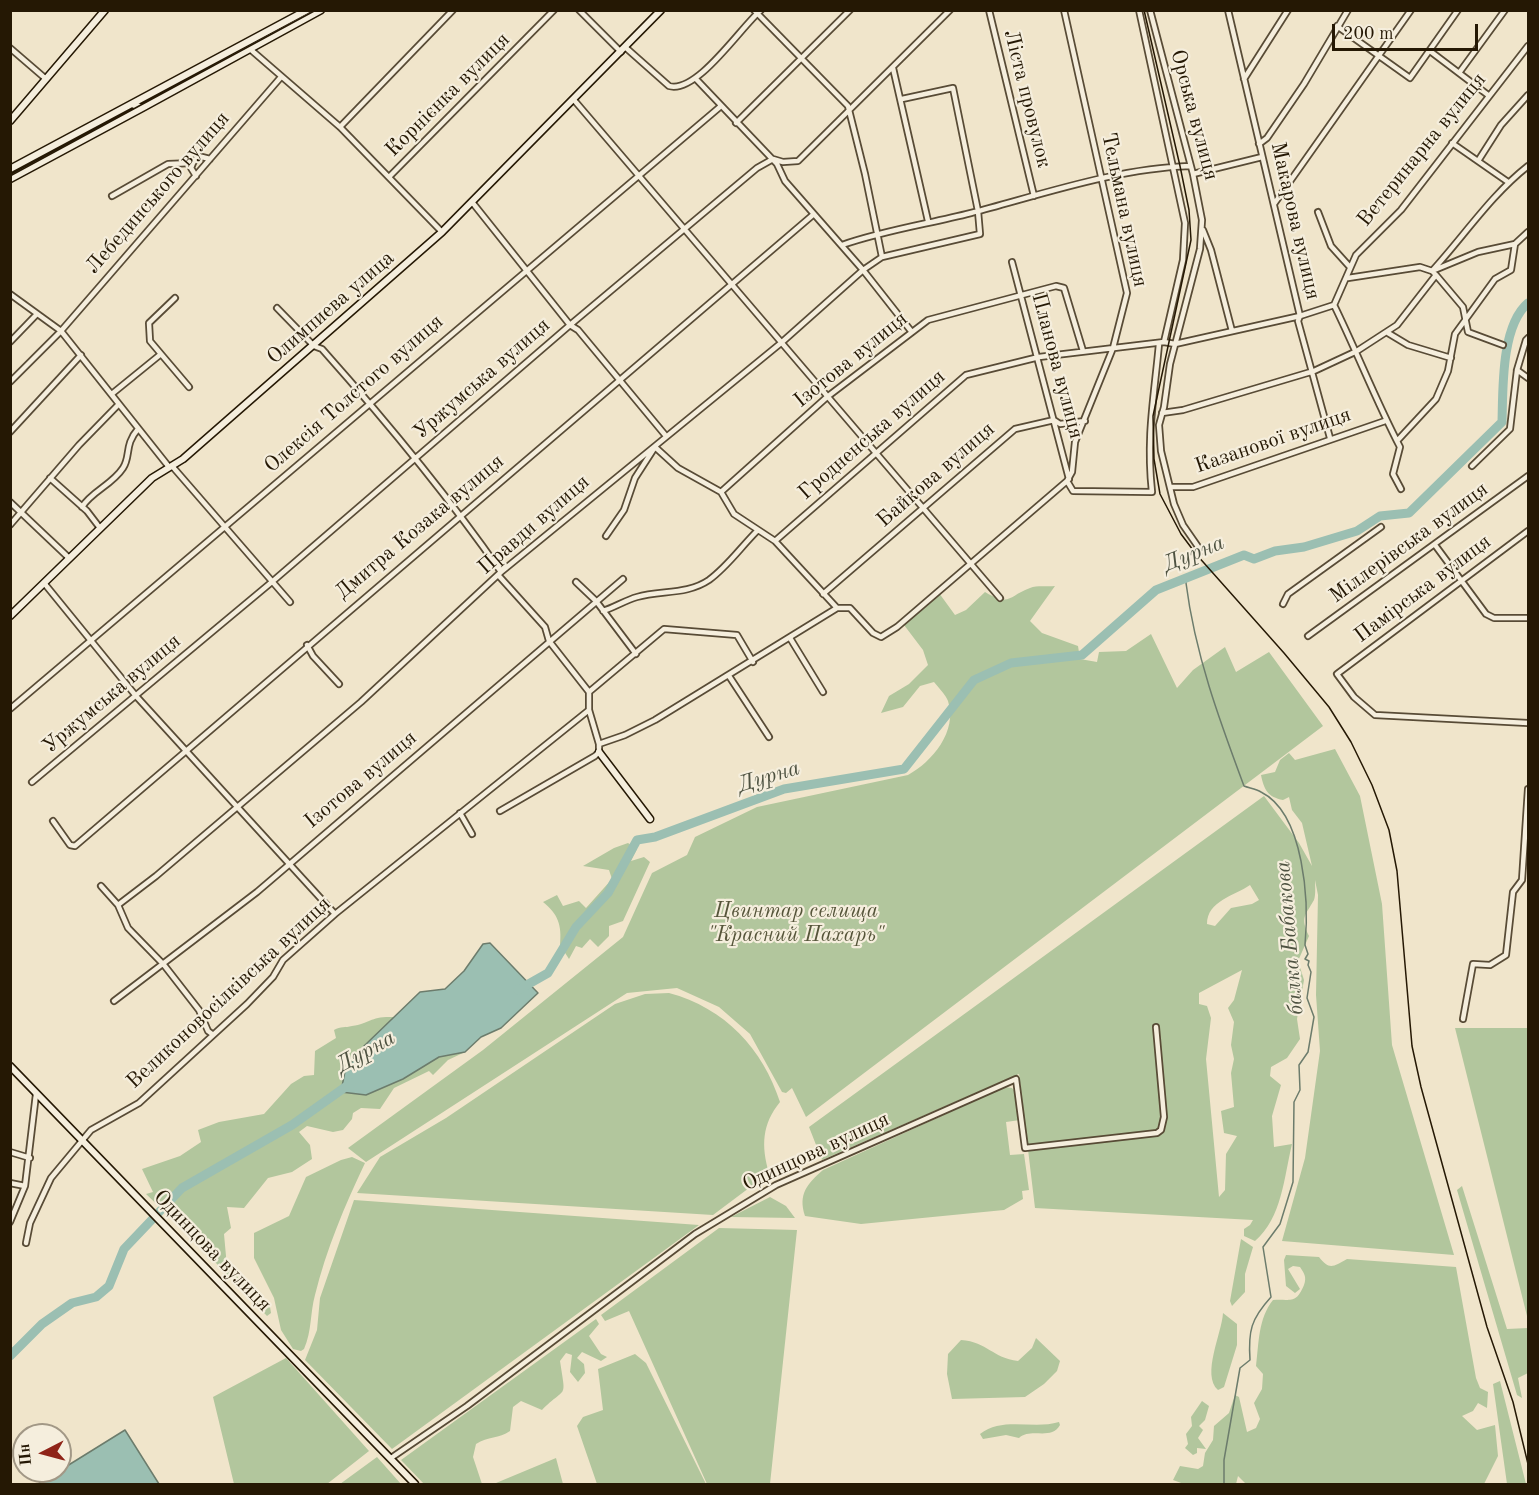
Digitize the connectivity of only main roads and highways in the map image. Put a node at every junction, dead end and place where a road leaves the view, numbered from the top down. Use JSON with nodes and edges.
{"nodes":[{"id":1,"x":105,"y":10,"type":"edge"},
{"id":2,"x":307,"y":10,"type":"edge"},
{"id":3,"x":321,"y":10,"type":"edge"},
{"id":4,"x":661,"y":10,"type":"edge"},
{"id":5,"x":248,"y":47,"type":"junction"},
{"id":6,"x":132,"y":104,"type":"junction"},
{"id":7,"x":142,"y":108,"type":"junction"},
{"id":8,"x":10,"y":121,"type":"edge"},
{"id":9,"x":10,"y":169,"type":"edge"},
{"id":10,"x":10,"y":179,"type":"edge"},
{"id":11,"x":10,"y":616,"type":"edge"},
{"id":12,"x":599,"y":752,"type":"road end"},
{"id":13,"x":650,"y":819,"type":"dead end"},
{"id":14,"x":10,"y":1066,"type":"edge"},
{"id":15,"x":415,"y":1485,"type":"edge"}],
"edges":[{"from":1,"to":8,"type":"main road"},
{"from":2,"to":5,"type":"main road"},
{"from":3,"to":5,"type":"main road"},
{"from":4,"to":11,"type":"main road","name":"Олимпиева улица"},
{"from":5,"to":6,"type":"main road"},
{"from":5,"to":7,"type":"main road"},
{"from":6,"to":7,"type":"main road"},
{"from":6,"to":9,"type":"main road"},
{"from":7,"to":10,"type":"main road"},
{"from":12,"to":13,"type":"main road"},
{"from":14,"to":15,"type":"main road","name":"Одинцова вулиця"}]}
